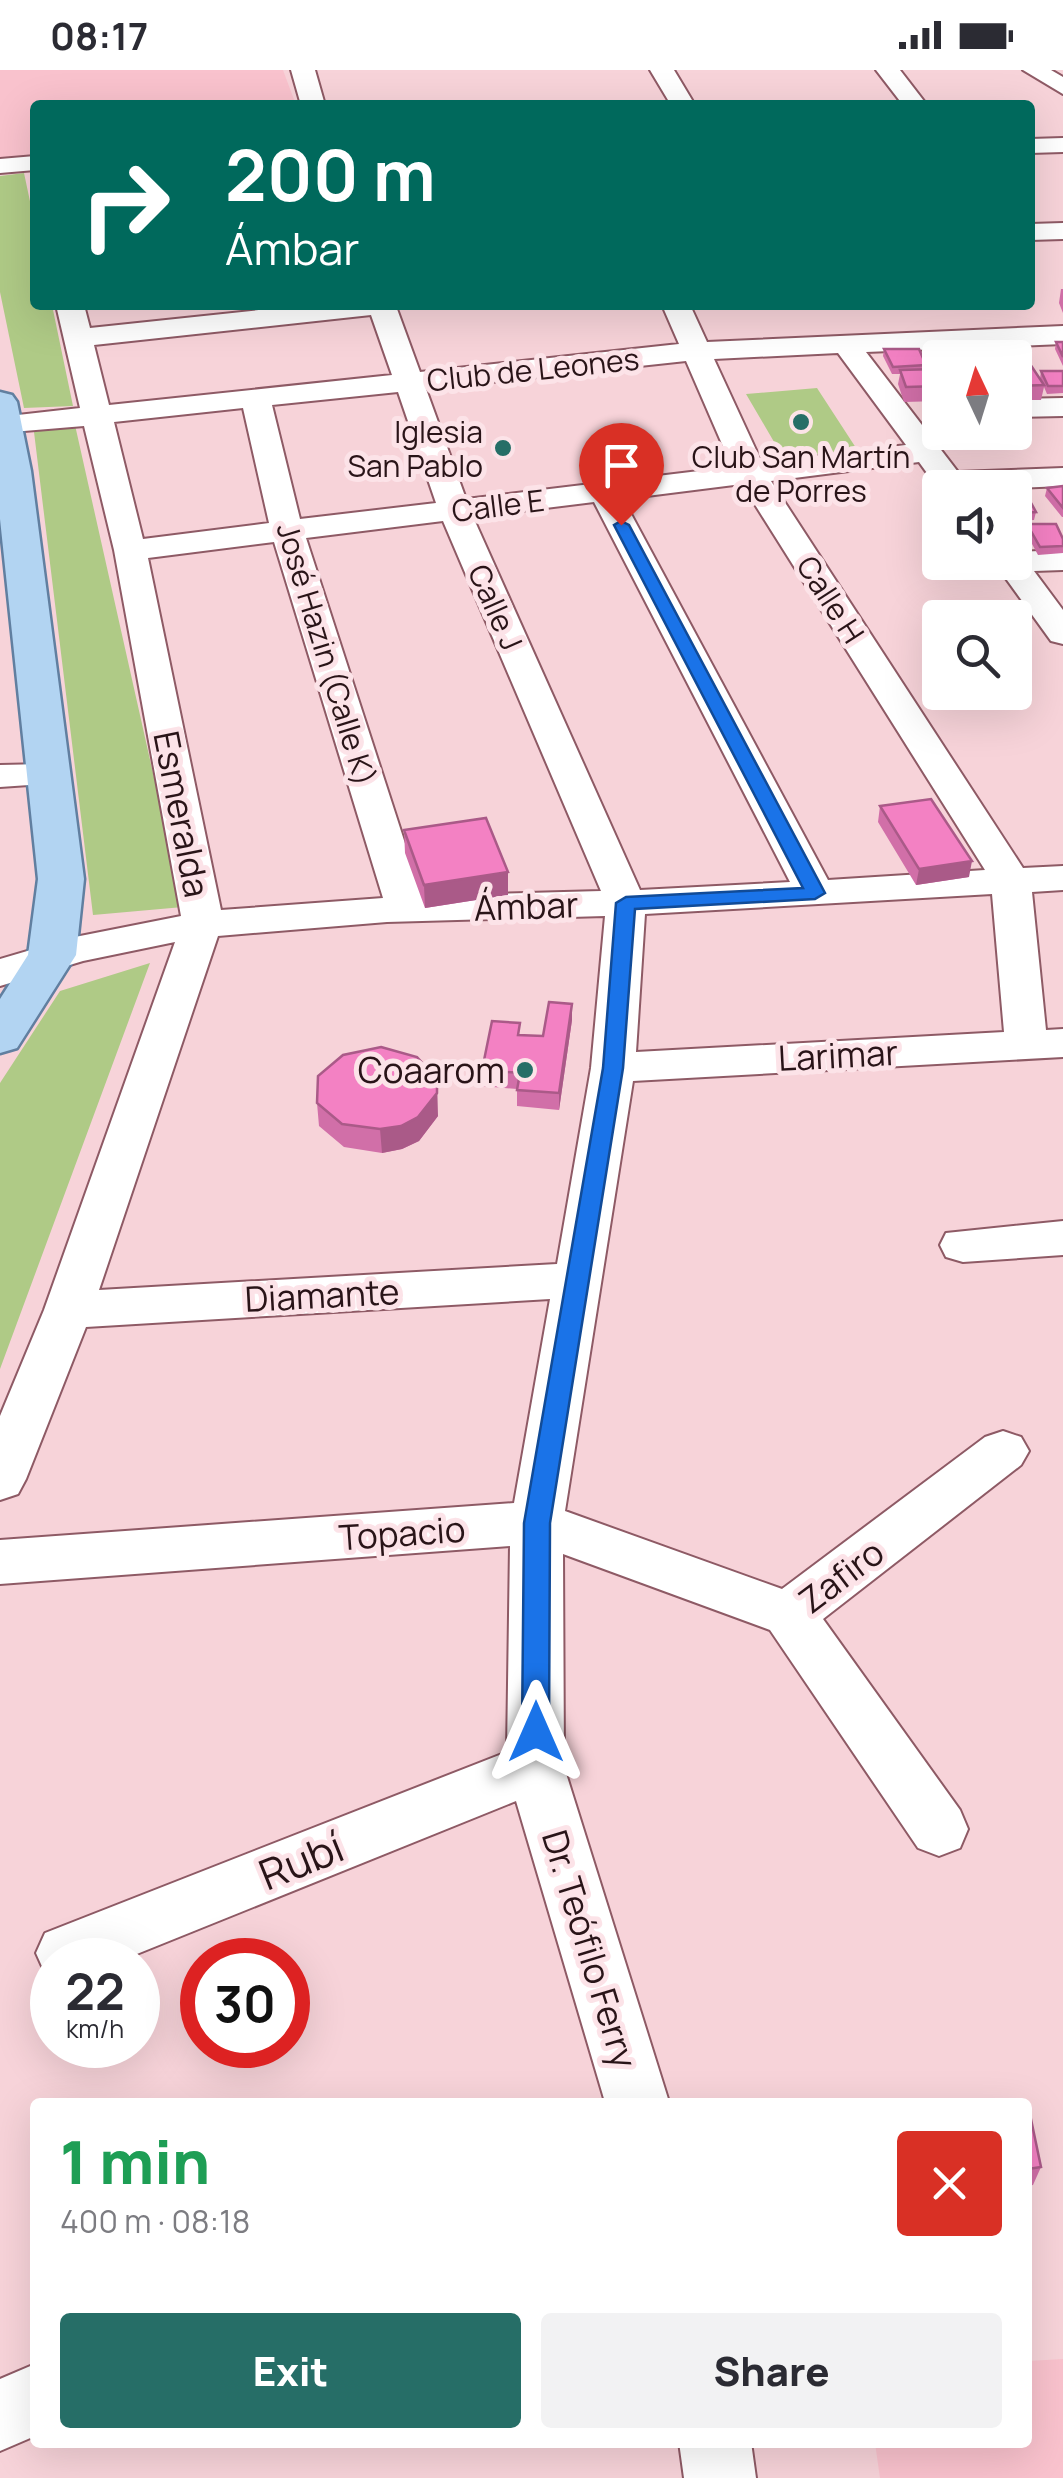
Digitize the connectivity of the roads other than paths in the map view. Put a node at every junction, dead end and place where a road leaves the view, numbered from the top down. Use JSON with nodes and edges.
{"nodes":[{"id":1,"x":303,"y":70,"type":"edge"},
{"id":2,"x":662,"y":70,"type":"edge"},
{"id":3,"x":888,"y":70,"type":"edge"},
{"id":4,"x":1035,"y":70,"type":"edge"},
{"id":5,"x":1063,"y":87,"type":"edge"},
{"id":6,"x":312,"y":100,"type":"edge"},
{"id":7,"x":679,"y":100,"type":"edge"},
{"id":8,"x":912,"y":100,"type":"edge"},
{"id":9,"x":1063,"y":145,"type":"edge"},
{"id":10,"x":1035,"y":146,"type":"edge"},
{"id":11,"x":30,"y":163,"type":"edge"},
{"id":12,"x":0,"y":166,"type":"edge"},
{"id":13,"x":1063,"y":230,"type":"edge"},
{"id":14,"x":1035,"y":232,"type":"edge"},
{"id":15,"x":295,"y":310,"type":"edge"},
{"id":16,"x":385,"y":310,"type":"edge"},
{"id":17,"x":678,"y":310,"type":"edge"},
{"id":18,"x":242,"y":313,"type":"edge"},
{"id":19,"x":868,"y":318,"type":"dead end"},
{"id":20,"x":73,"y":322,"type":"edge"},
{"id":21,"x":1063,"y":336,"type":"edge"},
{"id":22,"x":885,"y":342,"type":"junction"},
{"id":23,"x":846,"y":345,"type":"junction"},
{"id":24,"x":698,"y":351,"type":"junction"},
{"id":25,"x":407,"y":382,"type":"junction"},
{"id":26,"x":255,"y":396,"type":"junction"},
{"id":27,"x":1063,"y":406,"type":"edge"},
{"id":28,"x":1032,"y":407,"type":"edge"},
{"id":29,"x":922,"y":412,"type":"edge"},
{"id":30,"x":898,"y":413,"type":"junction"},
{"id":31,"x":3,"y":414,"type":"edge"},
{"id":32,"x":96,"y":415,"type":"junction"},
{"id":33,"x":927,"y":452,"type":"junction"},
{"id":34,"x":941,"y":470,"type":"edge"},
{"id":35,"x":6,"y":472,"type":"edge"},
{"id":36,"x":751,"y":474,"type":"junction"},
{"id":37,"x":1063,"y":478,"type":"edge"},
{"id":38,"x":1032,"y":480,"type":"edge"},
{"id":39,"x":604,"y":492,"type":"junction"},
{"id":40,"x":454,"y":510,"type":"junction"},
{"id":41,"x":287,"y":531,"type":"junction"},
{"id":42,"x":130,"y":550,"type":"junction"},
{"id":43,"x":1063,"y":560,"type":"edge"},
{"id":44,"x":1032,"y":561,"type":"edge"},
{"id":45,"x":1025,"y":580,"type":"edge"},
{"id":46,"x":1063,"y":634,"type":"edge"},
{"id":47,"x":45,"y":775,"type":"junction"},
{"id":48,"x":0,"y":776,"type":"edge"},
{"id":49,"x":1063,"y":878,"type":"edge"},
{"id":50,"x":1011,"y":880,"type":"junction"},
{"id":51,"x":815,"y":893,"type":"junction"},
{"id":52,"x":626,"y":903,"type":"junction"},
{"id":53,"x":406,"y":909,"type":"junction"},
{"id":54,"x":200,"y":927,"type":"junction"},
{"id":55,"x":52,"y":954,"type":"junction"},
{"id":56,"x":0,"y":973,"type":"edge"},
{"id":57,"x":0,"y":1038,"type":"edge"},
{"id":58,"x":1045,"y":1044,"type":"edge"},
{"id":59,"x":613,"y":1068,"type":"junction"},
{"id":60,"x":1063,"y":1238,"type":"edge"},
{"id":61,"x":963,"y":1246,"type":"dead end"},
{"id":62,"x":576,"y":1280,"type":"junction"},
{"id":63,"x":68,"y":1310,"type":"junction"},
{"id":64,"x":1003,"y":1450,"type":"dead end"},
{"id":65,"x":0,"y":1479,"type":"edge"},
{"id":66,"x":537,"y":1523,"type":"junction"},
{"id":67,"x":0,"y":1562,"type":"edge"},
{"id":68,"x":789,"y":1614,"type":"junction"},
{"id":69,"x":535,"y":1767,"type":"junction"},
{"id":70,"x":939,"y":1829,"type":"dead end"},
{"id":71,"x":105,"y":1938,"type":"edge"},
{"id":72,"x":636,"y":2098,"type":"edge"},
{"id":73,"x":30,"y":2401,"type":"edge"},
{"id":74,"x":0,"y":2416,"type":"edge"},
{"id":75,"x":716,"y":2448,"type":"edge"},
{"id":76,"x":720,"y":2478,"type":"edge"}],
"edges":[{"from":1,"to":6,"type":"street"},
{"from":2,"to":7,"type":"street"},
{"from":3,"to":8,"type":"street"},
{"from":4,"to":5,"type":"street"},
{"from":9,"to":10,"type":"street"},
{"from":11,"to":12,"type":"street"},
{"from":13,"to":14,"type":"street"},
{"from":15,"to":18,"type":"street"},
{"from":16,"to":25,"type":"street","name":"Calle J"},
{"from":17,"to":24,"type":"street","name":"Calle H"},
{"from":18,"to":20,"type":"street"},
{"from":19,"to":22,"type":"street"},
{"from":20,"to":32,"type":"street","name":"Esmeralda"},
{"from":21,"to":22,"type":"street","name":"Club de Leones"},
{"from":22,"to":23,"type":"street","name":"Club de Leones"},
{"from":23,"to":24,"type":"street","name":"Club de Leones"},
{"from":23,"to":30,"type":"street"},
{"from":24,"to":25,"type":"street","name":"Club de Leones"},
{"from":24,"to":36,"type":"street","name":"Calle H"},
{"from":25,"to":26,"type":"street","name":"Club de Leones"},
{"from":25,"to":40,"type":"street","name":"Calle J"},
{"from":26,"to":32,"type":"street","name":"Club de Leones"},
{"from":26,"to":41,"type":"street","name":"José Hazin (Calle K)"},
{"from":27,"to":28,"type":"street"},
{"from":29,"to":30,"type":"street"},
{"from":30,"to":33,"type":"street"},
{"from":31,"to":32,"type":"street","name":"Club de Leones"},
{"from":31,"to":35,"type":"main road"},
{"from":32,"to":42,"type":"street","name":"Esmeralda"},
{"from":33,"to":34,"type":"street"},
{"from":33,"to":36,"type":"street","name":"Calle E"},
{"from":35,"to":47,"type":"main road"},
{"from":36,"to":39,"type":"street","name":"Calle E"},
{"from":36,"to":50,"type":"street","name":"Calle H"},
{"from":37,"to":38,"type":"street"},
{"from":39,"to":40,"type":"street","name":"Calle E"},
{"from":39,"to":51,"type":"street"},
{"from":40,"to":41,"type":"street","name":"Calle E"},
{"from":40,"to":52,"type":"street","name":"Calle J"},
{"from":41,"to":42,"type":"street","name":"Calle E"},
{"from":41,"to":53,"type":"street","name":"José Hazin (Calle K)"},
{"from":42,"to":54,"type":"street","name":"Esmeralda"},
{"from":43,"to":44,"type":"street"},
{"from":45,"to":46,"type":"street"},
{"from":47,"to":48,"type":"street"},
{"from":47,"to":55,"type":"main road"},
{"from":49,"to":50,"type":"street","name":"Ámbar"},
{"from":50,"to":51,"type":"street","name":"Ámbar"},
{"from":50,"to":58,"type":"street"},
{"from":51,"to":52,"type":"street","name":"Ámbar"},
{"from":52,"to":53,"type":"street","name":"Ámbar"},
{"from":52,"to":59,"type":"street","name":"Dr. Teófilo Ferry"},
{"from":53,"to":54,"type":"street","name":"Ámbar"},
{"from":54,"to":55,"type":"street","name":"Ámbar"},
{"from":54,"to":63,"type":"street","name":"Esmeralda"},
{"from":55,"to":56,"type":"street","name":"Ámbar"},
{"from":55,"to":57,"type":"main road"},
{"from":58,"to":59,"type":"street","name":"Larimar"},
{"from":59,"to":62,"type":"street","name":"Dr. Teófilo Ferry"},
{"from":60,"to":61,"type":"street"},
{"from":62,"to":63,"type":"street","name":"Diamante"},
{"from":62,"to":66,"type":"street","name":"Dr. Teófilo Ferry"},
{"from":63,"to":65,"type":"street","name":"Esmeralda"},
{"from":64,"to":68,"type":"street","name":"Zafiro"},
{"from":66,"to":67,"type":"street","name":"Topacio"},
{"from":66,"to":68,"type":"street","name":"Topacio"},
{"from":66,"to":69,"type":"street","name":"Dr. Teófilo Ferry"},
{"from":68,"to":70,"type":"street","name":"Zafiro"},
{"from":69,"to":71,"type":"street","name":"Rubí"},
{"from":69,"to":72,"type":"street","name":"Dr. Teófilo Ferry"},
{"from":73,"to":74,"type":"street"},
{"from":75,"to":76,"type":"street"}]}
